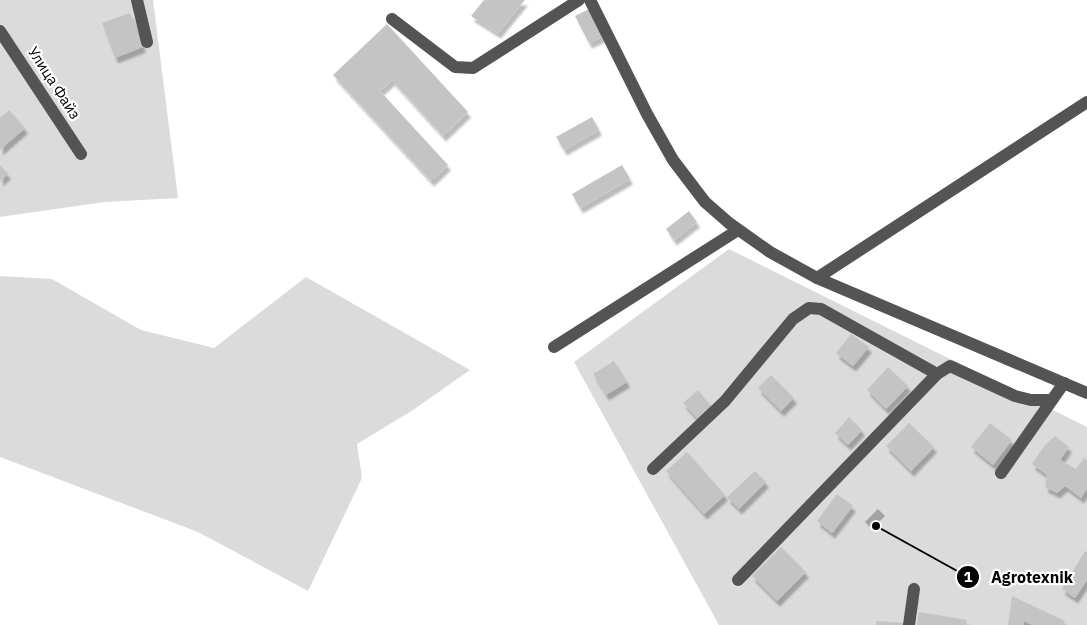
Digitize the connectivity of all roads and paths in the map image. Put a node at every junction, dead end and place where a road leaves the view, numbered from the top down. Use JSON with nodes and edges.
{"nodes":[{"id":1,"x":137,"y":0,"type":"edge"},
{"id":2,"x":579,"y":0,"type":"edge"},
{"id":3,"x":590,"y":0,"type":"edge"},
{"id":4,"x":392,"y":19,"type":"dead end"},
{"id":5,"x":0,"y":31,"type":"edge"},
{"id":6,"x":147,"y":42,"type":"dead end"},
{"id":7,"x":1087,"y":102,"type":"edge"},
{"id":8,"x":81,"y":154,"type":"dead end"},
{"id":9,"x":738,"y":230,"type":"junction"},
{"id":10,"x":817,"y":278,"type":"junction"},
{"id":11,"x":554,"y":347,"type":"dead end"},
{"id":12,"x":937,"y":374,"type":"junction"},
{"id":13,"x":1064,"y":383,"type":"junction"},
{"id":14,"x":1087,"y":393,"type":"edge"},
{"id":15,"x":1052,"y":400,"type":"junction"},
{"id":16,"x":653,"y":469,"type":"dead end"},
{"id":17,"x":1001,"y":473,"type":"dead end"},
{"id":18,"x":738,"y":580,"type":"dead end"},
{"id":19,"x":914,"y":590,"type":"dead end"},
{"id":20,"x":909,"y":625,"type":"edge"}],
"edges":[{"from":1,"to":6,"type":"street"},
{"from":2,"to":4,"type":"street"},
{"from":3,"to":9,"type":"street"},
{"from":5,"to":8,"type":"street","name":"Улица Файз"},
{"from":7,"to":10,"type":"street"},
{"from":9,"to":10,"type":"street"},
{"from":9,"to":11,"type":"street"},
{"from":10,"to":13,"type":"street"},
{"from":12,"to":15,"type":"street"},
{"from":12,"to":16,"type":"street"},
{"from":12,"to":18,"type":"street"},
{"from":13,"to":14,"type":"street"},
{"from":13,"to":15,"type":"street"},
{"from":15,"to":17,"type":"street"},
{"from":19,"to":20,"type":"street"}]}
